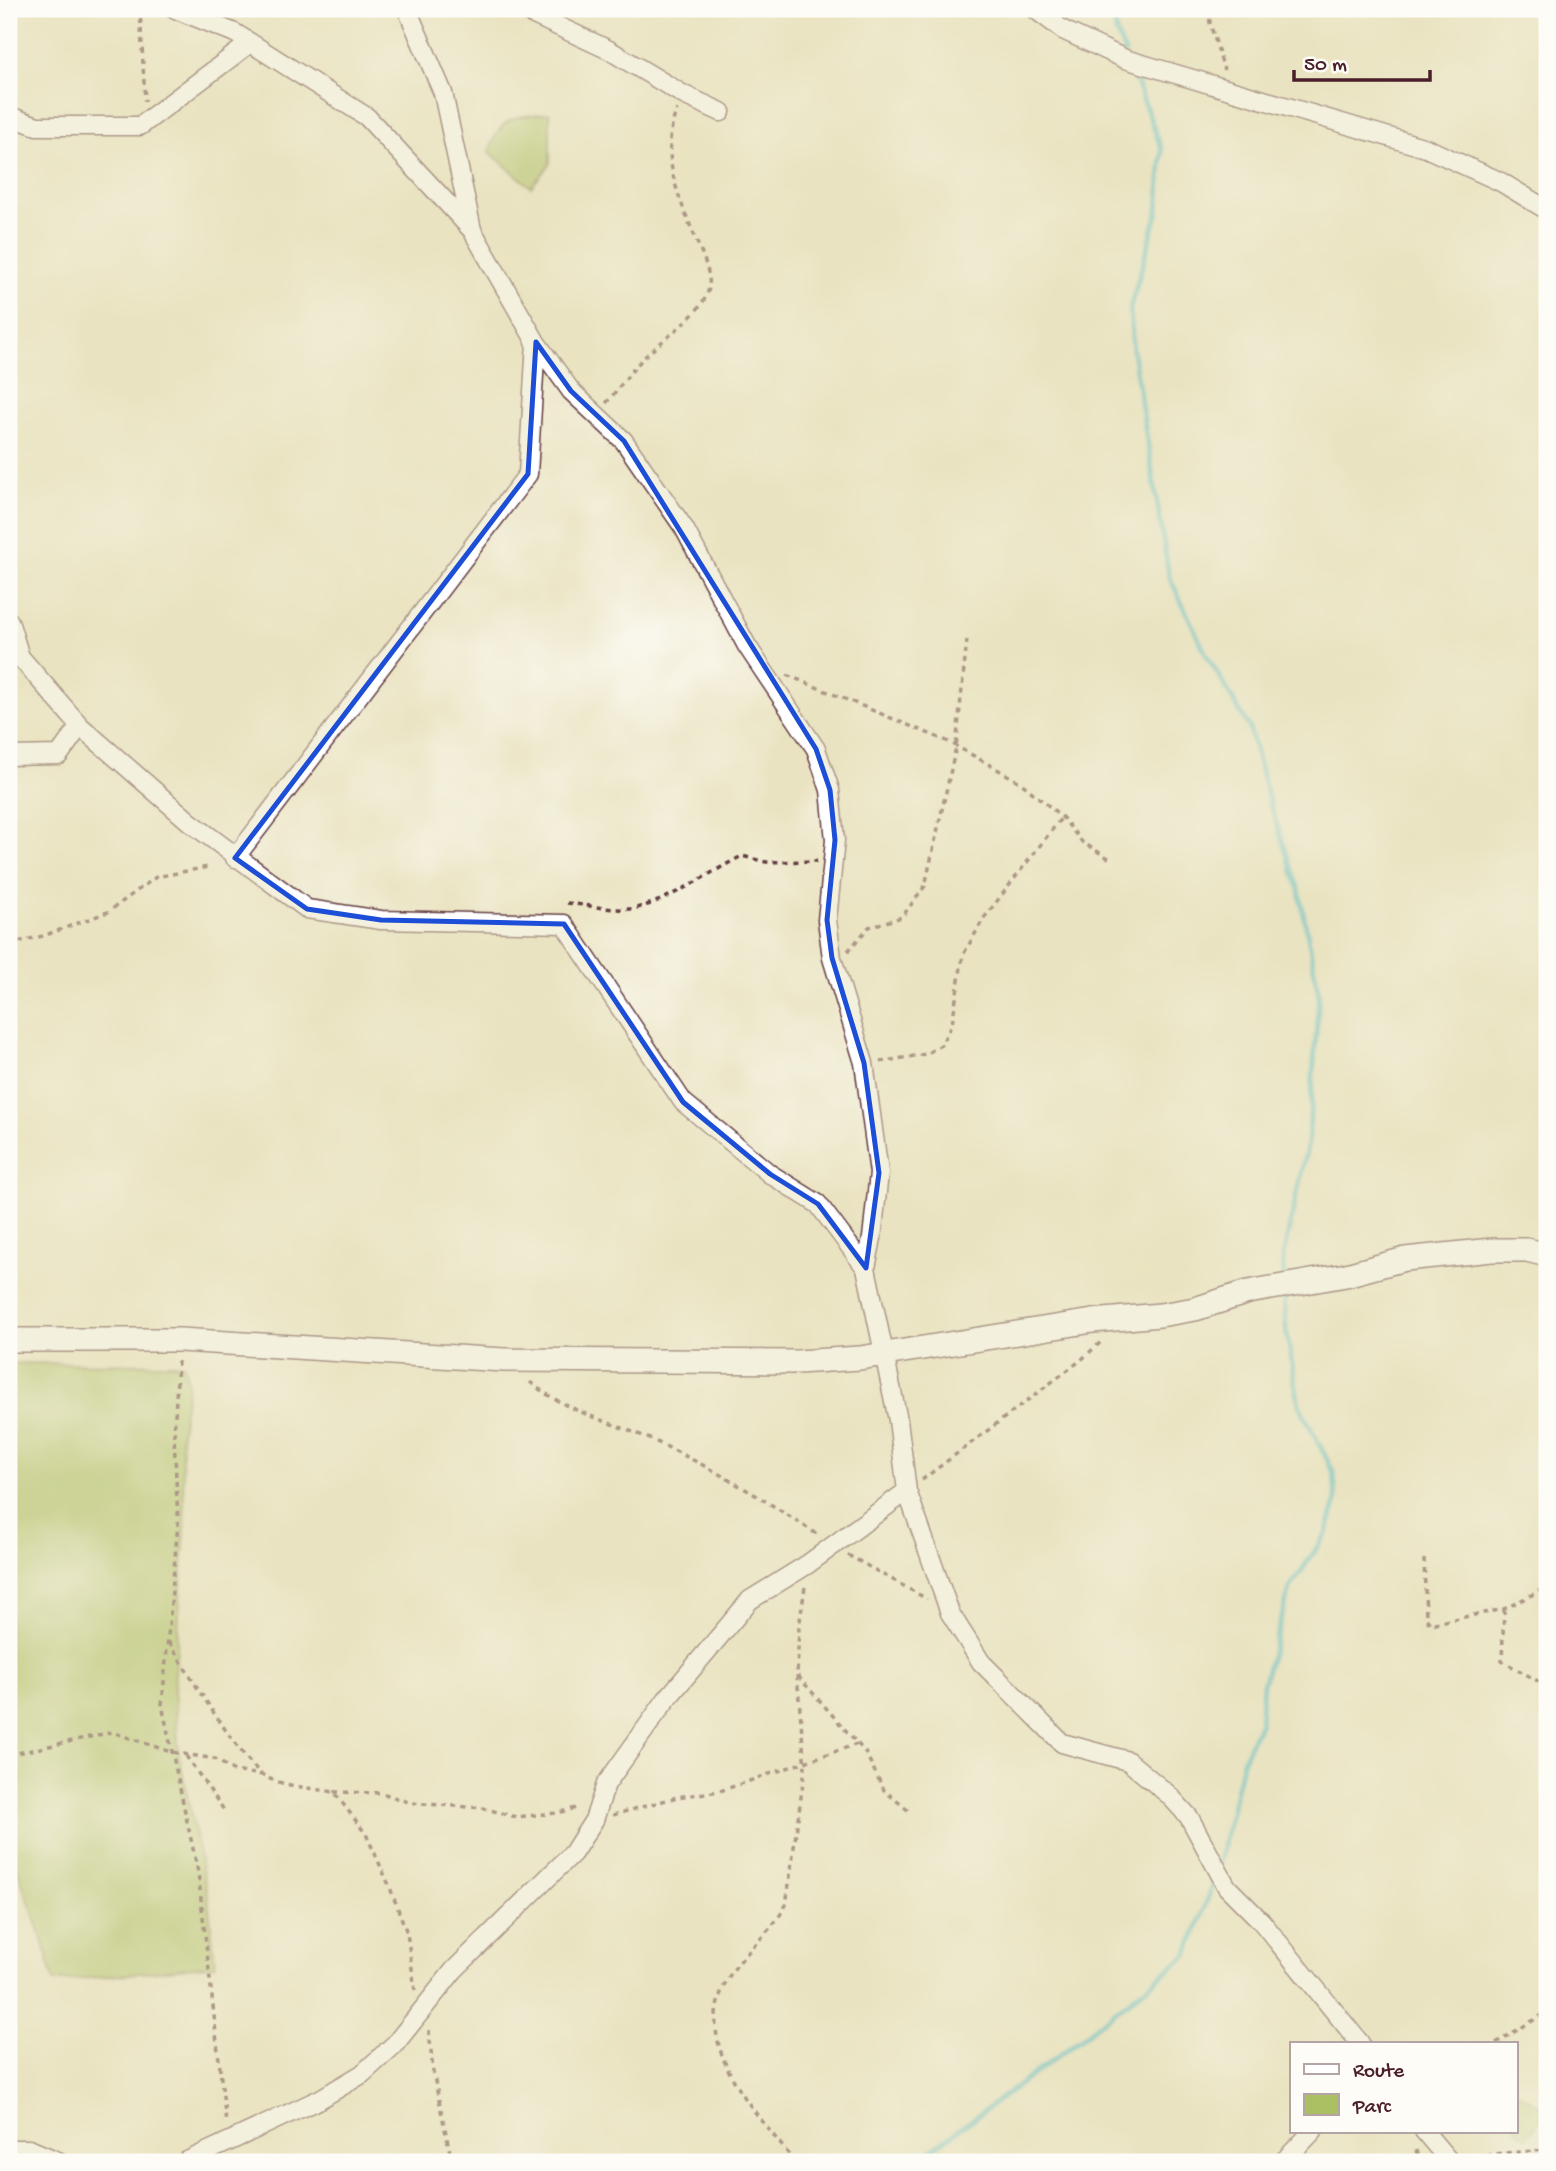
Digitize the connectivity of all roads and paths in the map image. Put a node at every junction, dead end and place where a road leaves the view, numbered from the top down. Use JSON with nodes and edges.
{"nodes":[{"id":1,"x":140,"y":9,"type":"edge"},
{"id":2,"x":175,"y":9,"type":"edge"},
{"id":3,"x":407,"y":9,"type":"edge"},
{"id":4,"x":521,"y":9,"type":"edge"},
{"id":5,"x":1035,"y":9,"type":"edge"},
{"id":6,"x":1209,"y":9,"type":"edge"},
{"id":7,"x":250,"y":43,"type":"junction"},
{"id":8,"x":1230,"y":89,"type":"junction"},
{"id":9,"x":684,"y":95,"type":"junction"},
{"id":10,"x":721,"y":112,"type":"dead end"},
{"id":11,"x":9,"y":116,"type":"edge"},
{"id":12,"x":150,"y":118,"type":"junction"},
{"id":13,"x":1547,"y":210,"type":"edge"},
{"id":14,"x":472,"y":230,"type":"junction"},
{"id":15,"x":536,"y":342,"type":"junction"},
{"id":16,"x":596,"y":414,"type":"junction"},
{"id":17,"x":9,"y":621,"type":"edge"},
{"id":18,"x":967,"y":640,"type":"dead end"},
{"id":19,"x":756,"y":659,"type":"junction"},
{"id":20,"x":80,"y":726,"type":"junction"},
{"id":21,"x":957,"y":747,"type":"junction"},
{"id":22,"x":9,"y":756,"type":"edge"},
{"id":23,"x":1062,"y":817,"type":"junction"},
{"id":24,"x":235,"y":858,"type":"junction"},
{"id":25,"x":833,"y":859,"type":"junction"},
{"id":26,"x":1110,"y":859,"type":"dead end"},
{"id":27,"x":208,"y":867,"type":"dead end"},
{"id":28,"x":567,"y":903,"type":"dead end"},
{"id":29,"x":9,"y":944,"type":"edge"},
{"id":30,"x":835,"y":971,"type":"junction"},
{"id":31,"x":864,"y":1063,"type":"junction"},
{"id":32,"x":1547,"y":1255,"type":"edge"},
{"id":33,"x":866,"y":1268,"type":"junction"},
{"id":34,"x":1110,"y":1320,"type":"junction"},
{"id":35,"x":9,"y":1340,"type":"edge"},
{"id":36,"x":180,"y":1340,"type":"junction"},
{"id":37,"x":884,"y":1353,"type":"junction"},
{"id":38,"x":504,"y":1360,"type":"junction"},
{"id":39,"x":906,"y":1491,"type":"junction"},
{"id":40,"x":832,"y":1544,"type":"junction"},
{"id":41,"x":1424,"y":1559,"type":"dead end"},
{"id":42,"x":808,"y":1564,"type":"junction"},
{"id":43,"x":1547,"y":1587,"type":"edge"},
{"id":44,"x":1504,"y":1609,"type":"junction"},
{"id":45,"x":950,"y":1612,"type":"junction"},
{"id":46,"x":168,"y":1640,"type":"junction"},
{"id":47,"x":797,"y":1675,"type":"junction"},
{"id":48,"x":1547,"y":1686,"type":"edge"},
{"id":49,"x":858,"y":1744,"type":"junction"},
{"id":50,"x":171,"y":1752,"type":"junction"},
{"id":51,"x":9,"y":1755,"type":"edge"},
{"id":52,"x":186,"y":1756,"type":"junction"},
{"id":53,"x":804,"y":1763,"type":"junction"},
{"id":54,"x":264,"y":1776,"type":"junction"},
{"id":55,"x":606,"y":1784,"type":"junction"},
{"id":56,"x":334,"y":1791,"type":"junction"},
{"id":57,"x":910,"y":1812,"type":"dead end"},
{"id":58,"x":226,"y":1813,"type":"dead end"},
{"id":59,"x":594,"y":1820,"type":"junction"},
{"id":60,"x":420,"y":2009,"type":"junction"},
{"id":61,"x":1547,"y":2012,"type":"edge"},
{"id":62,"x":1359,"y":2042,"type":"edge"},
{"id":63,"x":1498,"y":2042,"type":"edge"},
{"id":64,"x":1313,"y":2132,"type":"edge"},
{"id":65,"x":1425,"y":2132,"type":"edge"},
{"id":66,"x":229,"y":2143,"type":"junction"},
{"id":67,"x":9,"y":2149,"type":"edge"},
{"id":68,"x":1547,"y":2150,"type":"edge"},
{"id":69,"x":60,"y":2162,"type":"edge"},
{"id":70,"x":185,"y":2162,"type":"edge"},
{"id":71,"x":452,"y":2162,"type":"edge"},
{"id":72,"x":794,"y":2162,"type":"edge"},
{"id":73,"x":1283,"y":2162,"type":"edge"},
{"id":74,"x":1302,"y":2162,"type":"edge"},
{"id":75,"x":1369,"y":2162,"type":"edge"},
{"id":76,"x":1450,"y":2162,"type":"edge"},
{"id":77,"x":1478,"y":2162,"type":"edge"}],
"edges":[{"from":1,"to":12,"type":"path"},
{"from":2,"to":7,"type":"street"},
{"from":3,"to":14,"type":"street"},
{"from":4,"to":9,"type":"street"},
{"from":5,"to":8,"type":"street"},
{"from":6,"to":8,"type":"path"},
{"from":7,"to":12,"type":"street"},
{"from":7,"to":14,"type":"street"},
{"from":8,"to":13,"type":"street"},
{"from":9,"to":10,"type":"street"},
{"from":9,"to":16,"type":"path"},
{"from":11,"to":12,"type":"street"},
{"from":14,"to":15,"type":"street"},
{"from":15,"to":16,"type":"street"},
{"from":15,"to":24,"type":"street"},
{"from":16,"to":19,"type":"street"},
{"from":17,"to":20,"type":"street"},
{"from":18,"to":21,"type":"path"},
{"from":19,"to":21,"type":"path"},
{"from":19,"to":25,"type":"street"},
{"from":20,"to":22,"type":"street"},
{"from":20,"to":24,"type":"street"},
{"from":21,"to":23,"type":"path"},
{"from":21,"to":30,"type":"path"},
{"from":23,"to":26,"type":"path"},
{"from":23,"to":31,"type":"path"},
{"from":24,"to":33,"type":"street"},
{"from":25,"to":28,"type":"path"},
{"from":25,"to":30,"type":"street"},
{"from":27,"to":29,"type":"path"},
{"from":30,"to":31,"type":"street"},
{"from":31,"to":33,"type":"street"},
{"from":32,"to":34,"type":"street"},
{"from":33,"to":37,"type":"street"},
{"from":34,"to":37,"type":"street"},
{"from":34,"to":39,"type":"path"},
{"from":35,"to":36,"type":"street"},
{"from":36,"to":38,"type":"street"},
{"from":36,"to":46,"type":"path"},
{"from":37,"to":38,"type":"street"},
{"from":37,"to":39,"type":"street"},
{"from":38,"to":40,"type":"path"},
{"from":39,"to":40,"type":"street"},
{"from":39,"to":45,"type":"street"},
{"from":40,"to":42,"type":"street"},
{"from":40,"to":45,"type":"path"},
{"from":41,"to":44,"type":"path"},
{"from":42,"to":47,"type":"path"},
{"from":42,"to":55,"type":"street"},
{"from":43,"to":44,"type":"path"},
{"from":44,"to":48,"type":"path"},
{"from":45,"to":62,"type":"street"},
{"from":46,"to":50,"type":"path"},
{"from":46,"to":54,"type":"path"},
{"from":47,"to":49,"type":"path"},
{"from":47,"to":53,"type":"path"},
{"from":49,"to":53,"type":"path"},
{"from":49,"to":57,"type":"path"},
{"from":50,"to":51,"type":"path"},
{"from":50,"to":52,"type":"path"},
{"from":50,"to":66,"type":"path"},
{"from":52,"to":54,"type":"path"},
{"from":52,"to":58,"type":"path"},
{"from":53,"to":59,"type":"path"},
{"from":53,"to":72,"type":"path"},
{"from":54,"to":56,"type":"path"},
{"from":55,"to":56,"type":"path"},
{"from":55,"to":59,"type":"street"},
{"from":56,"to":60,"type":"path"},
{"from":59,"to":60,"type":"street"},
{"from":60,"to":66,"type":"street"},
{"from":60,"to":71,"type":"path"},
{"from":61,"to":63,"type":"path"},
{"from":64,"to":73,"type":"street"},
{"from":65,"to":76,"type":"street"},
{"from":66,"to":70,"type":"street"},
{"from":67,"to":69,"type":"street"},
{"from":68,"to":77,"type":"path"},
{"from":74,"to":75,"type":"path"}]}
